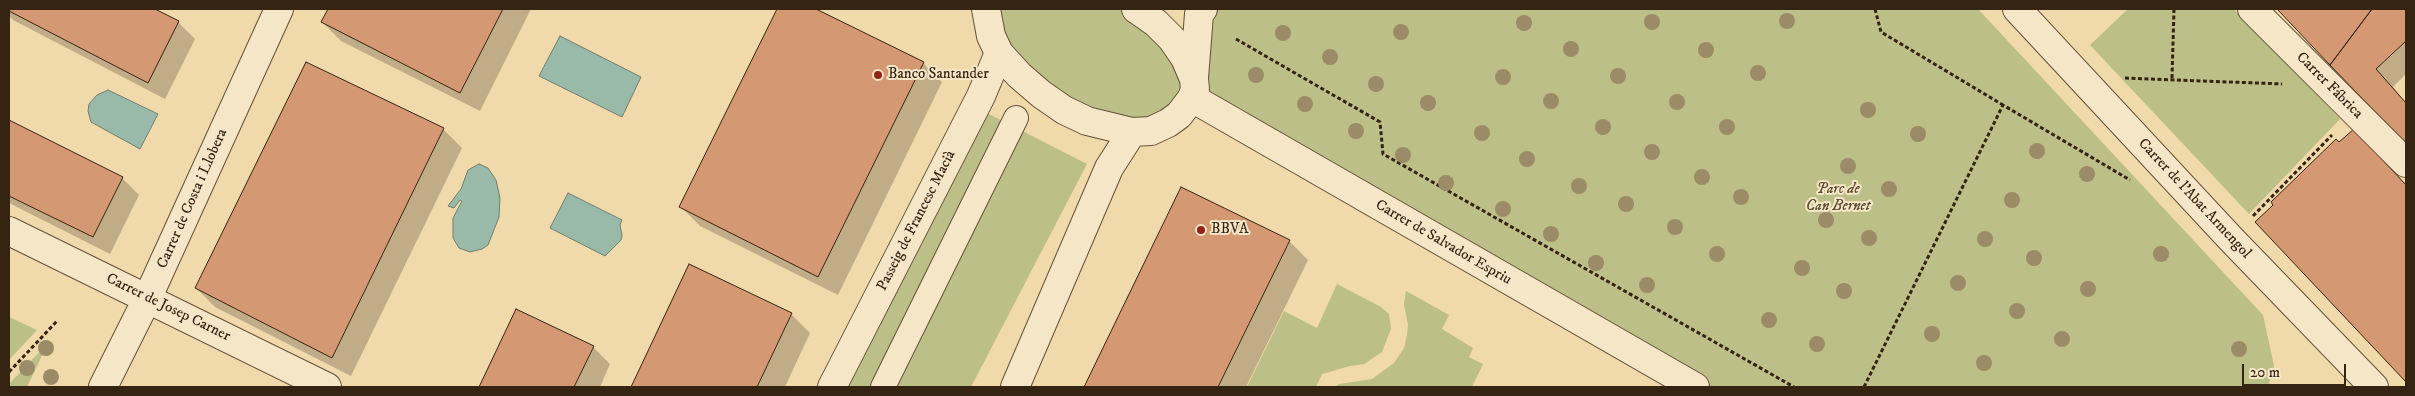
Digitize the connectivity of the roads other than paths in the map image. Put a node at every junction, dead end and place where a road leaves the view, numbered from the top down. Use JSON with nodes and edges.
{"nodes":[{"id":1,"x":279,"y":9,"type":"edge"},
{"id":2,"x":986,"y":9,"type":"edge"},
{"id":3,"x":1136,"y":9,"type":"edge"},
{"id":4,"x":1203,"y":9,"type":"edge"},
{"id":5,"x":2017,"y":9,"type":"edge"},
{"id":6,"x":2252,"y":9,"type":"edge"},
{"id":7,"x":999,"y":53,"type":"junction"},
{"id":8,"x":1193,"y":89,"type":"junction"},
{"id":9,"x":1016,"y":118,"type":"dead end"},
{"id":10,"x":1132,"y":132,"type":"junction"},
{"id":11,"x":2406,"y":163,"type":"edge"},
{"id":12,"x":9,"y":231,"type":"edge"},
{"id":13,"x":148,"y":297,"type":"junction"},
{"id":14,"x":103,"y":387,"type":"edge"},
{"id":15,"x":327,"y":387,"type":"edge"},
{"id":16,"x":832,"y":387,"type":"edge"},
{"id":17,"x":884,"y":387,"type":"edge"},
{"id":18,"x":1015,"y":387,"type":"edge"},
{"id":19,"x":1695,"y":387,"type":"edge"},
{"id":20,"x":2374,"y":387,"type":"edge"}],
"edges":[{"from":1,"to":13,"type":"street","name":"Carrer de Costa i Llobera"},
{"from":2,"to":7,"type":"street"},
{"from":3,"to":8,"type":"street"},
{"from":4,"to":8,"type":"street"},
{"from":5,"to":20,"type":"street","name":"Carrer de l'Abat Armengol"},
{"from":6,"to":11,"type":"street","name":"Carrer Fábrica"},
{"from":7,"to":10,"type":"street"},
{"from":7,"to":16,"type":"street","name":"Passeig de Francesc Macià"},
{"from":8,"to":10,"type":"street"},
{"from":8,"to":19,"type":"street","name":"Carrer de Salvador Espriu"},
{"from":9,"to":17,"type":"street"},
{"from":10,"to":18,"type":"street"},
{"from":12,"to":13,"type":"street","name":"Carrer de Josep Carner"},
{"from":13,"to":14,"type":"street","name":"Carrer de Costa i Llobera"},
{"from":13,"to":15,"type":"street","name":"Carrer de Josep Carner"}]}
